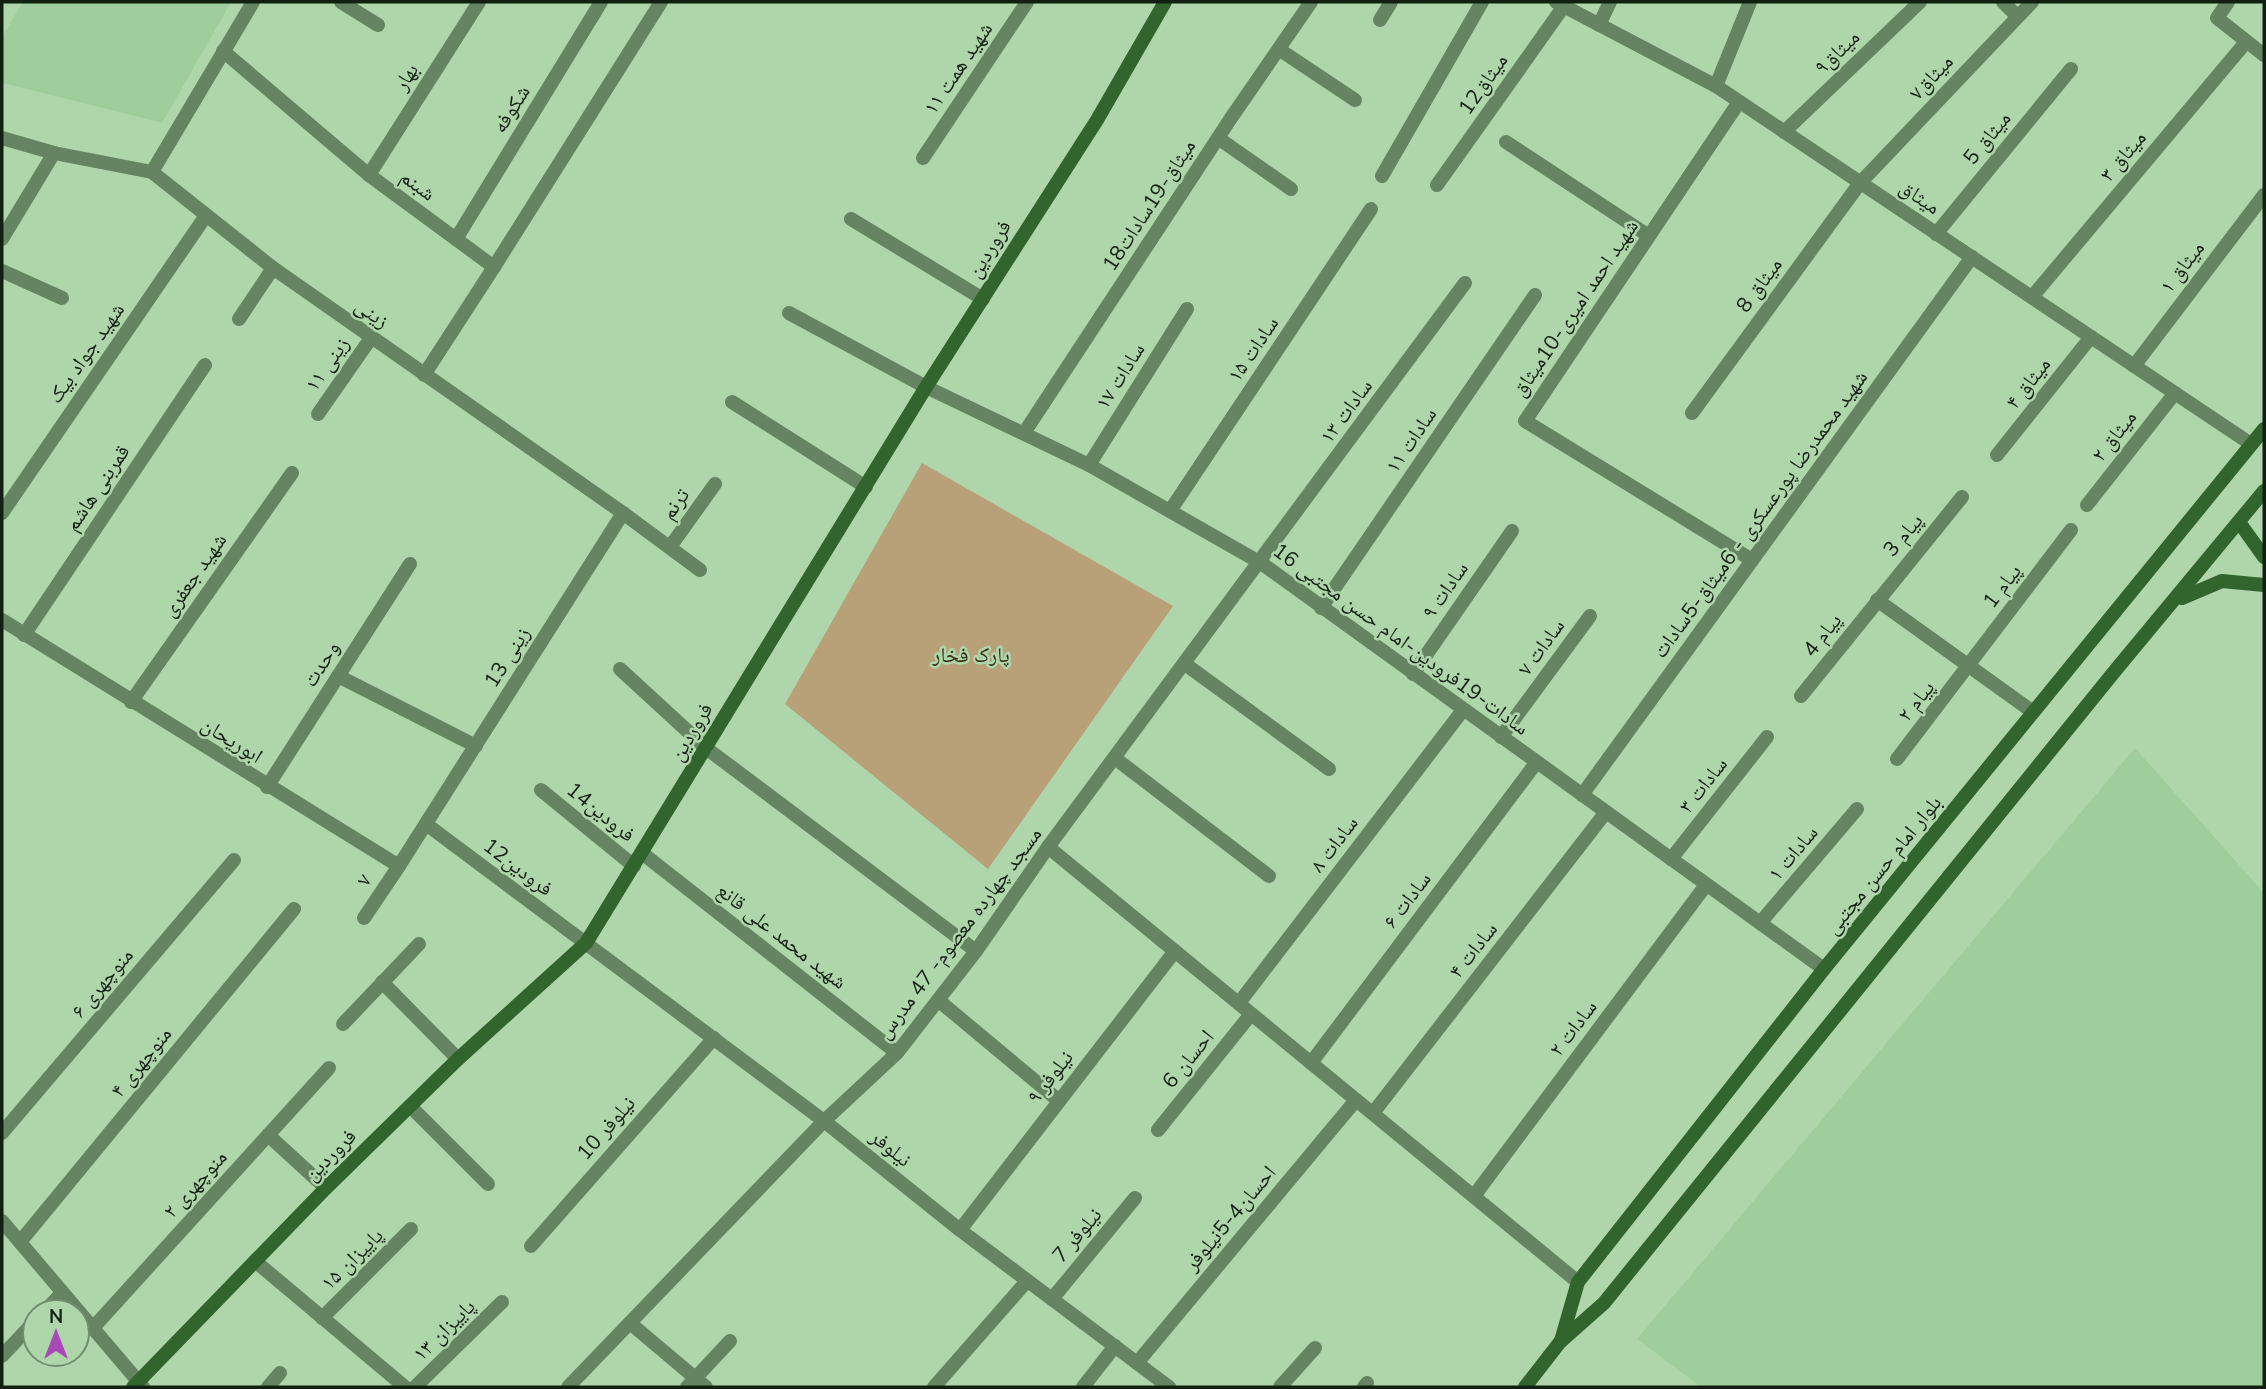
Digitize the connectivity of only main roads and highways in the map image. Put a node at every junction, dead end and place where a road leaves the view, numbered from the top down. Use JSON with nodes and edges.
{"nodes":[{"id":1,"x":1166,"y":2,"type":"edge"},
{"id":2,"x":2264,"y":429,"type":"edge"},
{"id":3,"x":2263,"y":495,"type":"edge"},
{"id":4,"x":2239,"y":522,"type":"junction"},
{"id":5,"x":2264,"y":557,"type":"edge"},
{"id":6,"x":2264,"y":584,"type":"edge"},
{"id":7,"x":2167,"y":610,"type":"junction"},
{"id":8,"x":1560,"y":1342,"type":"junction"},
{"id":9,"x":138,"y":1386,"type":"edge"},
{"id":10,"x":1525,"y":1387,"type":"edge"}],
"edges":[{"from":1,"to":9,"type":"main road","name":"فروردین"},
{"from":2,"to":8,"type":"main road","name":"بلوار امام حسن مجتبی"},
{"from":3,"to":4,"type":"main road","name":"بلوار امام حسن مجتبی"},
{"from":4,"to":5,"type":"main road"},
{"from":4,"to":7,"type":"main road","name":"بلوار امام حسن مجتبی"},
{"from":6,"to":7,"type":"main road"},
{"from":7,"to":8,"type":"main road","name":"بلوار امام حسن مجتبی"},
{"from":8,"to":10,"type":"main road","name":"بلوار امام حسن مجتبی"}]}
